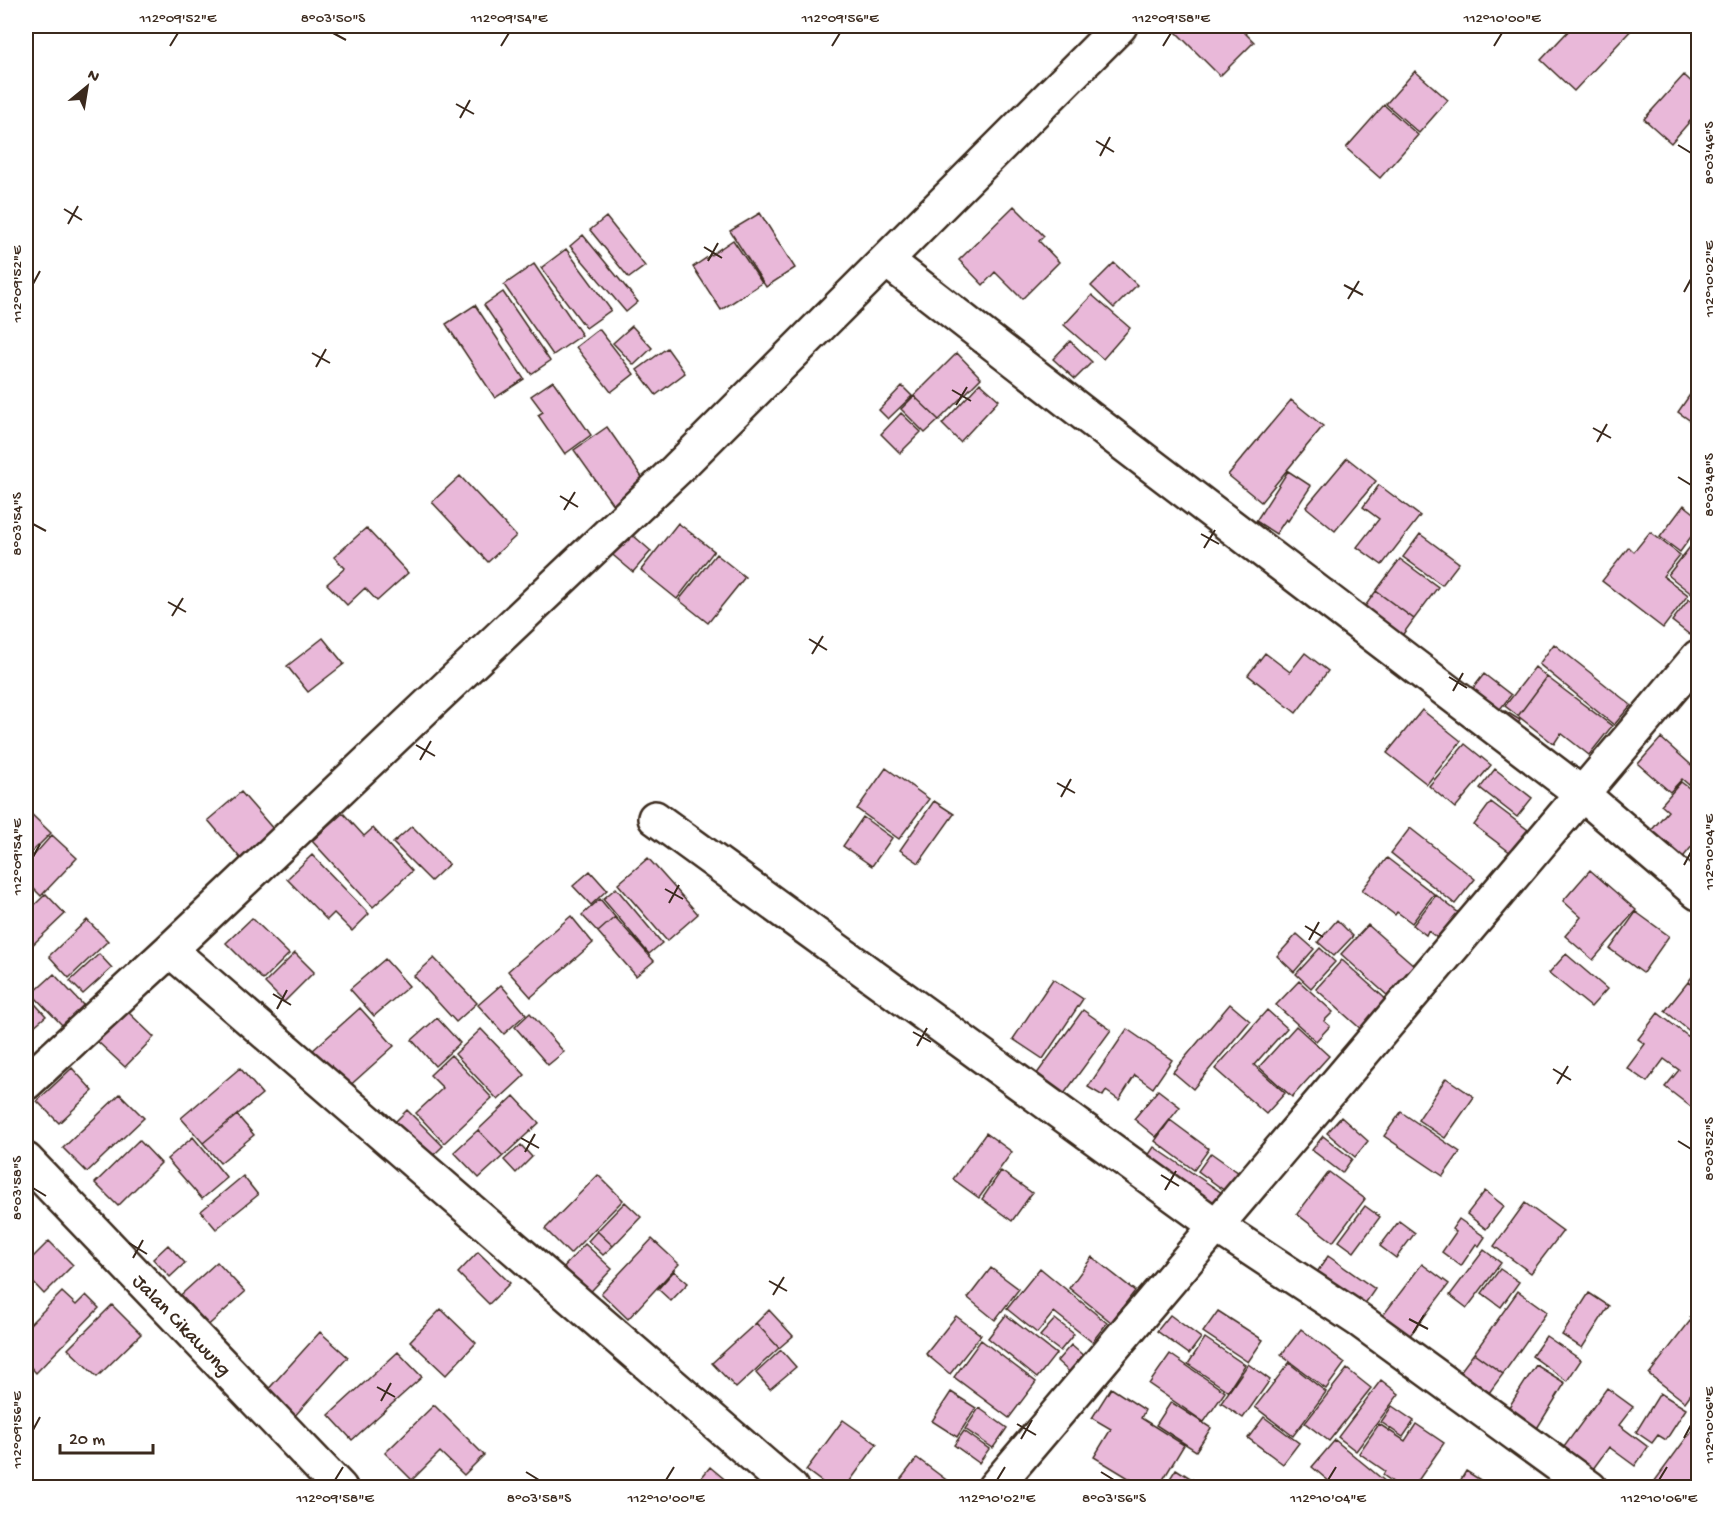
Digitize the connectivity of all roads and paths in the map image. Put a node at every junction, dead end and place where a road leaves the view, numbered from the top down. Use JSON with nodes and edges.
{"nodes":[{"id":1,"x":1120,"y":26,"type":"edge"},
{"id":2,"x":886,"y":261,"type":"junction"},
{"id":3,"x":1698,"y":657,"type":"edge"},
{"id":4,"x":1582,"y":794,"type":"junction"},
{"id":5,"x":655,"y":818,"type":"dead end"},
{"id":6,"x":1698,"y":893,"type":"edge"},
{"id":7,"x":170,"y":950,"type":"junction"},
{"id":8,"x":26,"y":1083,"type":"edge"},
{"id":9,"x":26,"y":1160,"type":"edge"},
{"id":10,"x":1215,"y":1225,"type":"junction"},
{"id":11,"x":340,"y":1488,"type":"edge"},
{"id":12,"x":791,"y":1488,"type":"edge"},
{"id":13,"x":994,"y":1488,"type":"edge"},
{"id":14,"x":1590,"y":1488,"type":"edge"}],
"edges":[{"from":1,"to":2,"type":"street"},
{"from":2,"to":4,"type":"street"},
{"from":2,"to":7,"type":"street"},
{"from":3,"to":4,"type":"street"},
{"from":4,"to":6,"type":"street"},
{"from":4,"to":10,"type":"street"},
{"from":5,"to":10,"type":"street"},
{"from":7,"to":8,"type":"street"},
{"from":7,"to":12,"type":"street"},
{"from":9,"to":11,"type":"street","name":"Jalan Cikawung"},
{"from":10,"to":13,"type":"street"},
{"from":10,"to":14,"type":"street"}]}
